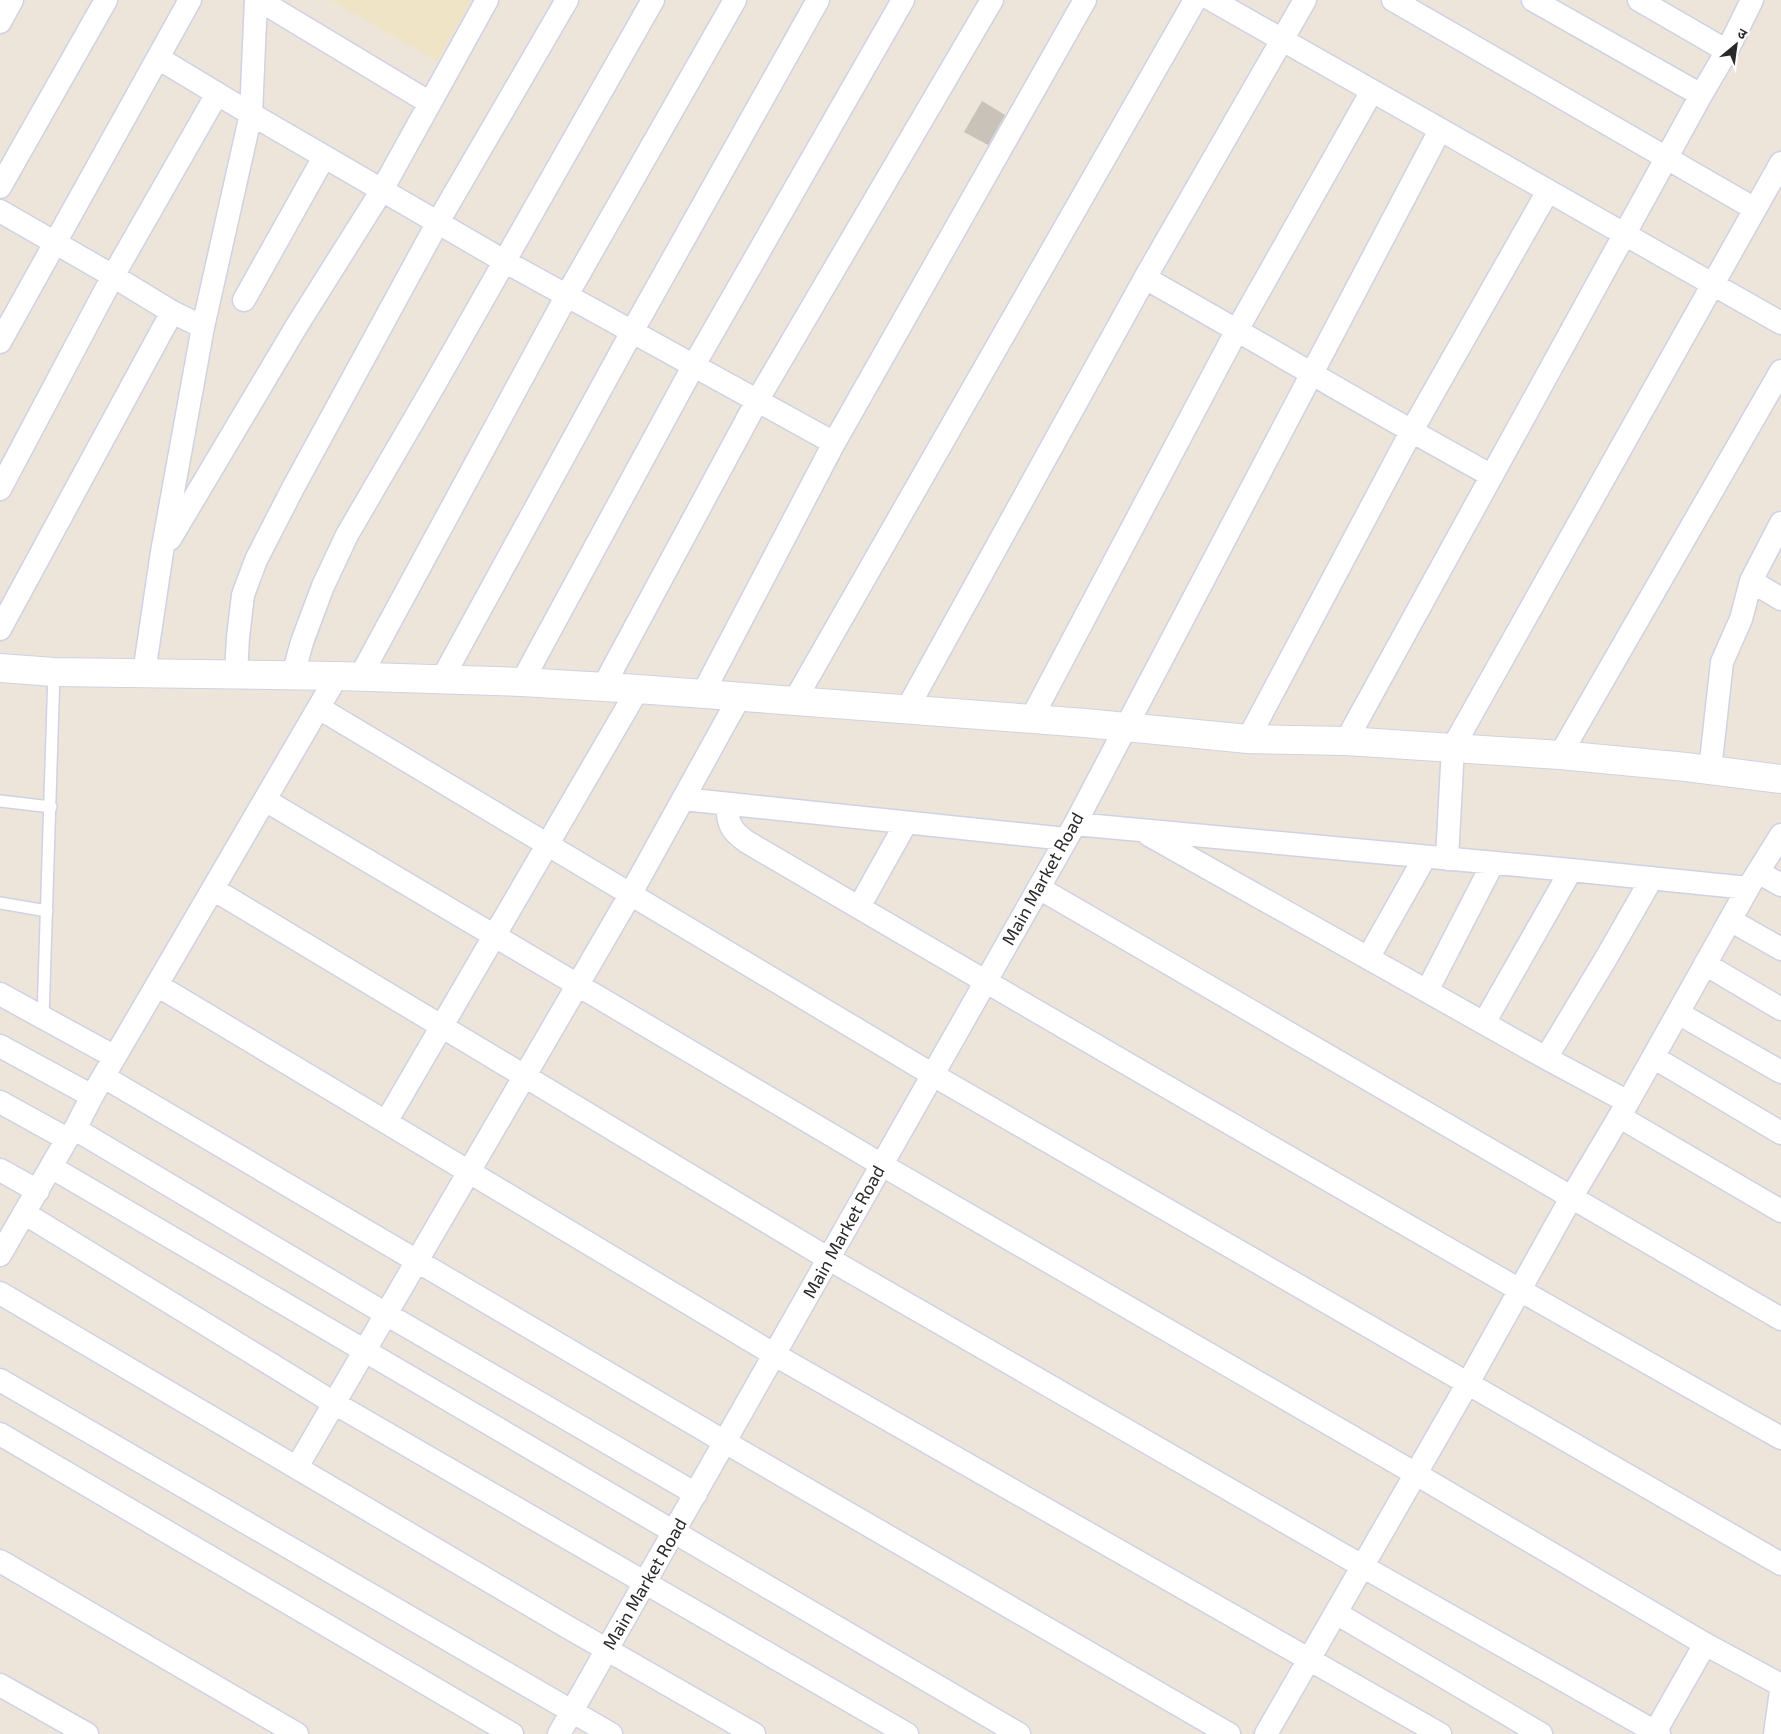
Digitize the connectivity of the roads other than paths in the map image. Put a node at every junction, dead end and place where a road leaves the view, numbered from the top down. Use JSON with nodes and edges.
{"nodes":[{"id":1,"x":106,"y":0,"type":"edge"},
{"id":2,"x":190,"y":0,"type":"edge"},
{"id":3,"x":258,"y":0,"type":"edge"},
{"id":4,"x":488,"y":0,"type":"edge"},
{"id":5,"x":568,"y":0,"type":"edge"},
{"id":6,"x":653,"y":0,"type":"edge"},
{"id":7,"x":735,"y":0,"type":"edge"},
{"id":8,"x":818,"y":0,"type":"edge"},
{"id":9,"x":903,"y":0,"type":"edge"},
{"id":10,"x":992,"y":0,"type":"edge"},
{"id":11,"x":1085,"y":0,"type":"edge"},
{"id":12,"x":1195,"y":0,"type":"edge"},
{"id":13,"x":1212,"y":0,"type":"edge"},
{"id":14,"x":1305,"y":0,"type":"edge"},
{"id":15,"x":1393,"y":0,"type":"edge"},
{"id":16,"x":1533,"y":0,"type":"edge"},
{"id":17,"x":1639,"y":0,"type":"edge"},
{"id":18,"x":1749,"y":1,"type":"edge"},
{"id":19,"x":1282,"y":40,"type":"junction"},
{"id":20,"x":1727,"y":51,"type":"junction"},
{"id":21,"x":158,"y":58,"type":"junction"},
{"id":22,"x":1372,"y":91,"type":"junction"},
{"id":23,"x":217,"y":94,"type":"junction"},
{"id":24,"x":1701,"y":95,"type":"junction"},
{"id":25,"x":430,"y":103,"type":"junction"},
{"id":26,"x":251,"y":114,"type":"junction"},
{"id":27,"x":1440,"y":130,"type":"junction"},
{"id":28,"x":324,"y":157,"type":"junction"},
{"id":29,"x":1666,"y":158,"type":"junction"},
{"id":30,"x":1781,"y":163,"type":"edge"},
{"id":31,"x":0,"y":187,"type":"edge"},
{"id":32,"x":382,"y":190,"type":"junction"},
{"id":33,"x":1548,"y":191,"type":"junction"},
{"id":34,"x":1755,"y":209,"type":"junction"},
{"id":35,"x":0,"y":212,"type":"edge"},
{"id":36,"x":438,"y":222,"type":"junction"},
{"id":37,"x":1624,"y":234,"type":"junction"},
{"id":38,"x":55,"y":243,"type":"junction"},
{"id":39,"x":504,"y":260,"type":"junction"},
{"id":40,"x":113,"y":276,"type":"junction"},
{"id":41,"x":1145,"y":278,"type":"junction"},
{"id":42,"x":1713,"y":285,"type":"junction"},
{"id":43,"x":567,"y":295,"type":"junction"},
{"id":44,"x":244,"y":300,"type":"dead end"},
{"id":45,"x":172,"y":312,"type":"junction"},
{"id":46,"x":1781,"y":323,"type":"edge"},
{"id":47,"x":202,"y":327,"type":"junction"},
{"id":48,"x":633,"y":330,"type":"junction"},
{"id":49,"x":1237,"y":330,"type":"junction"},
{"id":50,"x":0,"y":342,"type":"edge"},
{"id":51,"x":694,"y":365,"type":"junction"},
{"id":52,"x":1781,"y":371,"type":"edge"},
{"id":53,"x":1311,"y":374,"type":"junction"},
{"id":54,"x":757,"y":401,"type":"junction"},
{"id":55,"x":1412,"y":432,"type":"junction"},
{"id":56,"x":834,"y":443,"type":"junction"},
{"id":57,"x":1492,"y":476,"type":"junction"},
{"id":58,"x":0,"y":489,"type":"edge"},
{"id":59,"x":1781,"y":523,"type":"edge"},
{"id":60,"x":162,"y":552,"type":"junction"},
{"id":61,"x":1751,"y":581,"type":"junction"},
{"id":62,"x":1781,"y":599,"type":"edge"},
{"id":63,"x":0,"y":629,"type":"edge"},
{"id":64,"x":0,"y":668,"type":"edge"},
{"id":65,"x":54,"y":672,"type":"junction"},
{"id":66,"x":144,"y":673,"type":"junction"},
{"id":67,"x":236,"y":673,"type":"junction"},
{"id":68,"x":293,"y":675,"type":"junction"},
{"id":69,"x":349,"y":676,"type":"junction"},
{"id":70,"x":442,"y":679,"type":"junction"},
{"id":71,"x":522,"y":682,"type":"junction"},
{"id":72,"x":603,"y":687,"type":"junction"},
{"id":73,"x":638,"y":689,"type":"junction"},
{"id":74,"x":702,"y":694,"type":"junction"},
{"id":75,"x":740,"y":696,"type":"junction"},
{"id":76,"x":795,"y":700,"type":"junction"},
{"id":77,"x":319,"y":708,"type":"junction"},
{"id":78,"x":907,"y":709,"type":"junction"},
{"id":79,"x":1031,"y":719,"type":"junction"},
{"id":80,"x":1126,"y":727,"type":"junction"},
{"id":81,"x":1248,"y":738,"type":"junction"},
{"id":82,"x":1346,"y":741,"type":"junction"},
{"id":83,"x":1453,"y":747,"type":"junction"},
{"id":84,"x":1560,"y":755,"type":"junction"},
{"id":85,"x":1710,"y":770,"type":"junction"},
{"id":86,"x":1781,"y":779,"type":"edge"},
{"id":87,"x":683,"y":799,"type":"junction"},
{"id":88,"x":265,"y":800,"type":"junction"},
{"id":89,"x":0,"y":801,"type":"edge"},
{"id":90,"x":727,"y":804,"type":"junction"},
{"id":91,"x":51,"y":806,"type":"junction"},
{"id":92,"x":906,"y":822,"type":"junction"},
{"id":93,"x":1141,"y":831,"type":"junction"},
{"id":94,"x":1070,"y":832,"type":"junction"},
{"id":95,"x":1781,"y":835,"type":"edge"},
{"id":96,"x":547,"y":845,"type":"junction"},
{"id":97,"x":1424,"y":856,"type":"junction"},
{"id":98,"x":1447,"y":859,"type":"junction"},
{"id":99,"x":1493,"y":863,"type":"junction"},
{"id":100,"x":1571,"y":870,"type":"junction"},
{"id":101,"x":1652,"y":878,"type":"junction"},
{"id":102,"x":1753,"y":880,"type":"junction"},
{"id":103,"x":1781,"y":886,"type":"edge"},
{"id":104,"x":1038,"y":888,"type":"junction"},
{"id":105,"x":213,"y":889,"type":"junction"},
{"id":106,"x":630,"y":895,"type":"junction"},
{"id":107,"x":0,"y":903,"type":"edge"},
{"id":108,"x":859,"y":908,"type":"junction"},
{"id":109,"x":47,"y":911,"type":"junction"},
{"id":110,"x":1730,"y":920,"type":"junction"},
{"id":111,"x":495,"y":935,"type":"junction"},
{"id":112,"x":1781,"y":949,"type":"edge"},
{"id":113,"x":1368,"y":958,"type":"junction"},
{"id":114,"x":1706,"y":964,"type":"junction"},
{"id":115,"x":985,"y":982,"type":"junction"},
{"id":116,"x":157,"y":985,"type":"junction"},
{"id":117,"x":578,"y":985,"type":"junction"},
{"id":118,"x":1427,"y":991,"type":"junction"},
{"id":119,"x":0,"y":994,"type":"edge"},
{"id":120,"x":1781,"y":1009,"type":"edge"},
{"id":121,"x":1678,"y":1013,"type":"junction"},
{"id":122,"x":43,"y":1018,"type":"junction"},
{"id":123,"x":1484,"y":1023,"type":"junction"},
{"id":124,"x":442,"y":1027,"type":"junction"},
{"id":125,"x":0,"y":1046,"type":"edge"},
{"id":126,"x":115,"y":1057,"type":"junction"},
{"id":127,"x":1546,"y":1058,"type":"junction"},
{"id":128,"x":1653,"y":1058,"type":"junction"},
{"id":129,"x":1781,"y":1072,"type":"edge"},
{"id":130,"x":933,"y":1075,"type":"junction"},
{"id":131,"x":525,"y":1076,"type":"junction"},
{"id":132,"x":104,"y":1077,"type":"junction"},
{"id":133,"x":92,"y":1096,"type":"junction"},
{"id":134,"x":0,"y":1102,"type":"edge"},
{"id":135,"x":1624,"y":1110,"type":"junction"},
{"id":136,"x":386,"y":1122,"type":"junction"},
{"id":137,"x":1781,"y":1132,"type":"edge"},
{"id":138,"x":71,"y":1134,"type":"junction"},
{"id":139,"x":882,"y":1165,"type":"junction"},
{"id":140,"x":51,"y":1167,"type":"junction"},
{"id":141,"x":0,"y":1170,"type":"edge"},
{"id":142,"x":469,"y":1172,"type":"junction"},
{"id":143,"x":38,"y":1191,"type":"junction"},
{"id":144,"x":1571,"y":1198,"type":"junction"},
{"id":145,"x":1781,"y":1212,"type":"edge"},
{"id":146,"x":24,"y":1213,"type":"junction"},
{"id":147,"x":4,"y":1240,"type":"edge"},
{"id":148,"x":829,"y":1259,"type":"junction"},
{"id":149,"x":417,"y":1261,"type":"junction"},
{"id":150,"x":1519,"y":1291,"type":"junction"},
{"id":151,"x":0,"y":1293,"type":"edge"},
{"id":152,"x":386,"y":1314,"type":"junction"},
{"id":153,"x":1781,"y":1319,"type":"edge"},
{"id":154,"x":364,"y":1351,"type":"junction"},
{"id":155,"x":775,"y":1355,"type":"junction"},
{"id":156,"x":0,"y":1380,"type":"edge"},
{"id":157,"x":1468,"y":1383,"type":"junction"},
{"id":158,"x":334,"y":1403,"type":"junction"},
{"id":159,"x":0,"y":1434,"type":"edge"},
{"id":160,"x":1781,"y":1438,"type":"edge"},
{"id":161,"x":725,"y":1442,"type":"junction"},
{"id":162,"x":297,"y":1467,"type":"junction"},
{"id":163,"x":1416,"y":1474,"type":"junction"},
{"id":164,"x":696,"y":1494,"type":"junction"},
{"id":165,"x":674,"y":1533,"type":"junction"},
{"id":166,"x":0,"y":1561,"type":"edge"},
{"id":167,"x":1781,"y":1564,"type":"edge"},
{"id":168,"x":1363,"y":1566,"type":"junction"},
{"id":169,"x":645,"y":1584,"type":"junction"},
{"id":170,"x":1336,"y":1613,"type":"junction"},
{"id":171,"x":1705,"y":1644,"type":"junction"},
{"id":172,"x":608,"y":1650,"type":"junction"},
{"id":173,"x":1309,"y":1658,"type":"junction"},
{"id":174,"x":0,"y":1684,"type":"edge"},
{"id":175,"x":1781,"y":1685,"type":"edge"},
{"id":176,"x":1781,"y":1691,"type":"edge"},
{"id":177,"x":572,"y":1712,"type":"junction"},
{"id":178,"x":1656,"y":1733,"type":"edge"},
{"id":179,"x":87,"y":1734,"type":"edge"},
{"id":180,"x":297,"y":1734,"type":"edge"},
{"id":181,"x":512,"y":1734,"type":"edge"},
{"id":182,"x":559,"y":1734,"type":"edge"},
{"id":183,"x":612,"y":1734,"type":"edge"},
{"id":184,"x":754,"y":1734,"type":"edge"},
{"id":185,"x":907,"y":1734,"type":"edge"},
{"id":186,"x":1019,"y":1734,"type":"edge"},
{"id":187,"x":1229,"y":1734,"type":"edge"},
{"id":188,"x":1266,"y":1734,"type":"edge"},
{"id":189,"x":1440,"y":1734,"type":"edge"},
{"id":190,"x":1541,"y":1734,"type":"edge"},
{"id":191,"x":1775,"y":1734,"type":"edge"}],
"edges":[{"from":1,"to":31,"type":"street"},
{"from":2,"to":21,"type":"street"},
{"from":3,"to":25,"type":"street"},
{"from":3,"to":26,"type":"street"},
{"from":4,"to":25,"type":"street"},
{"from":5,"to":36,"type":"street"},
{"from":6,"to":39,"type":"street"},
{"from":7,"to":43,"type":"street"},
{"from":8,"to":48,"type":"street"},
{"from":9,"to":51,"type":"street"},
{"from":10,"to":54,"type":"street"},
{"from":11,"to":56,"type":"street"},
{"from":12,"to":76,"type":"street"},
{"from":13,"to":19,"type":"street"},
{"from":14,"to":19,"type":"street"},
{"from":15,"to":29,"type":"street"},
{"from":16,"to":24,"type":"street"},
{"from":17,"to":20,"type":"street"},
{"from":18,"to":20,"type":"street"},
{"from":19,"to":22,"type":"street"},
{"from":19,"to":41,"type":"street"},
{"from":20,"to":24,"type":"street"},
{"from":21,"to":23,"type":"street"},
{"from":21,"to":38,"type":"street"},
{"from":22,"to":27,"type":"street"},
{"from":22,"to":49,"type":"street"},
{"from":23,"to":26,"type":"street"},
{"from":23,"to":40,"type":"street"},
{"from":24,"to":29,"type":"street"},
{"from":25,"to":32,"type":"street"},
{"from":26,"to":28,"type":"street"},
{"from":26,"to":47,"type":"street"},
{"from":27,"to":33,"type":"street"},
{"from":27,"to":53,"type":"street","name":"Main Market Road"},
{"from":28,"to":32,"type":"street"},
{"from":28,"to":44,"type":"street"},
{"from":29,"to":34,"type":"street"},
{"from":29,"to":37,"type":"street"},
{"from":30,"to":34,"type":"street"},
{"from":32,"to":36,"type":"street"},
{"from":32,"to":60,"type":"street"},
{"from":33,"to":37,"type":"street"},
{"from":33,"to":55,"type":"street"},
{"from":34,"to":42,"type":"street"},
{"from":35,"to":38,"type":"street"},
{"from":36,"to":39,"type":"street"},
{"from":36,"to":67,"type":"street"},
{"from":37,"to":42,"type":"street"},
{"from":37,"to":57,"type":"street"},
{"from":38,"to":40,"type":"street"},
{"from":38,"to":50,"type":"street"},
{"from":39,"to":43,"type":"street"},
{"from":39,"to":68,"type":"street"},
{"from":40,"to":45,"type":"street"},
{"from":40,"to":58,"type":"street"},
{"from":41,"to":49,"type":"street"},
{"from":41,"to":78,"type":"street"},
{"from":42,"to":46,"type":"street"},
{"from":42,"to":83,"type":"street"},
{"from":43,"to":48,"type":"street"},
{"from":43,"to":69,"type":"street"},
{"from":45,"to":47,"type":"street"},
{"from":45,"to":63,"type":"street"},
{"from":47,"to":60,"type":"street"},
{"from":48,"to":51,"type":"street"},
{"from":48,"to":70,"type":"street"},
{"from":49,"to":53,"type":"street"},
{"from":49,"to":79,"type":"street"},
{"from":51,"to":54,"type":"street"},
{"from":51,"to":71,"type":"street"},
{"from":52,"to":84,"type":"street"},
{"from":53,"to":55,"type":"street"},
{"from":53,"to":80,"type":"street","name":"Main Market Road"},
{"from":54,"to":56,"type":"street"},
{"from":54,"to":72,"type":"street"},
{"from":55,"to":57,"type":"street"},
{"from":55,"to":81,"type":"street"},
{"from":56,"to":74,"type":"street"},
{"from":57,"to":82,"type":"street"},
{"from":59,"to":61,"type":"street"},
{"from":60,"to":66,"type":"street"},
{"from":61,"to":62,"type":"street"},
{"from":61,"to":85,"type":"street"},
{"from":64,"to":65,"type":"street"},
{"from":65,"to":66,"type":"street"},
{"from":65,"to":91,"type":"lane"},
{"from":66,"to":67,"type":"street"},
{"from":67,"to":68,"type":"street"},
{"from":68,"to":69,"type":"street"},
{"from":69,"to":70,"type":"street"},
{"from":69,"to":77,"type":"street"},
{"from":70,"to":71,"type":"street"},
{"from":71,"to":72,"type":"street"},
{"from":72,"to":73,"type":"street"},
{"from":73,"to":74,"type":"street"},
{"from":73,"to":96,"type":"street"},
{"from":74,"to":75,"type":"street"},
{"from":75,"to":76,"type":"street"},
{"from":75,"to":87,"type":"street"},
{"from":76,"to":78,"type":"street"},
{"from":77,"to":88,"type":"street"},
{"from":77,"to":96,"type":"street"},
{"from":78,"to":79,"type":"street"},
{"from":79,"to":80,"type":"street"},
{"from":80,"to":81,"type":"street"},
{"from":80,"to":94,"type":"street","name":"Main Market Road"},
{"from":81,"to":82,"type":"street"},
{"from":82,"to":83,"type":"street"},
{"from":83,"to":84,"type":"street"},
{"from":83,"to":98,"type":"street"},
{"from":84,"to":85,"type":"street"},
{"from":85,"to":86,"type":"street"},
{"from":87,"to":90,"type":"street"},
{"from":87,"to":106,"type":"street"},
{"from":88,"to":105,"type":"street"},
{"from":88,"to":111,"type":"street"},
{"from":89,"to":91,"type":"lane"},
{"from":90,"to":92,"type":"street"},
{"from":90,"to":108,"type":"street"},
{"from":91,"to":109,"type":"lane"},
{"from":92,"to":94,"type":"street"},
{"from":92,"to":108,"type":"street"},
{"from":93,"to":94,"type":"street"},
{"from":93,"to":97,"type":"street"},
{"from":93,"to":113,"type":"street"},
{"from":94,"to":104,"type":"street","name":"Main Market Road"},
{"from":95,"to":102,"type":"street"},
{"from":96,"to":106,"type":"street"},
{"from":96,"to":111,"type":"street"},
{"from":97,"to":98,"type":"street"},
{"from":97,"to":113,"type":"street"},
{"from":98,"to":99,"type":"street"},
{"from":99,"to":100,"type":"street"},
{"from":99,"to":118,"type":"street"},
{"from":100,"to":101,"type":"street"},
{"from":100,"to":123,"type":"street"},
{"from":101,"to":102,"type":"street"},
{"from":101,"to":127,"type":"street"},
{"from":102,"to":103,"type":"street"},
{"from":102,"to":110,"type":"street"},
{"from":104,"to":115,"type":"street","name":"Main Market Road"},
{"from":104,"to":144,"type":"street"},
{"from":105,"to":116,"type":"street"},
{"from":105,"to":124,"type":"street"},
{"from":106,"to":117,"type":"street"},
{"from":106,"to":130,"type":"street"},
{"from":107,"to":109,"type":"lane"},
{"from":108,"to":115,"type":"street"},
{"from":109,"to":122,"type":"lane"},
{"from":110,"to":112,"type":"street"},
{"from":110,"to":114,"type":"street"},
{"from":111,"to":117,"type":"street"},
{"from":111,"to":124,"type":"street"},
{"from":113,"to":118,"type":"street"},
{"from":114,"to":120,"type":"street"},
{"from":114,"to":121,"type":"street"},
{"from":115,"to":130,"type":"street","name":"Main Market Road"},
{"from":115,"to":150,"type":"street"},
{"from":116,"to":126,"type":"street"},
{"from":116,"to":136,"type":"street"},
{"from":117,"to":131,"type":"street"},
{"from":117,"to":139,"type":"street"},
{"from":118,"to":123,"type":"street"},
{"from":119,"to":122,"type":"street"},
{"from":121,"to":128,"type":"street"},
{"from":121,"to":129,"type":"street"},
{"from":122,"to":126,"type":"street"},
{"from":123,"to":127,"type":"street"},
{"from":124,"to":131,"type":"street"},
{"from":124,"to":136,"type":"street"},
{"from":125,"to":133,"type":"street"},
{"from":126,"to":132,"type":"street"},
{"from":127,"to":135,"type":"street"},
{"from":128,"to":135,"type":"street"},
{"from":128,"to":137,"type":"street"},
{"from":130,"to":139,"type":"street","name":"Main Market Road"},
{"from":130,"to":157,"type":"street"},
{"from":131,"to":142,"type":"street"},
{"from":131,"to":148,"type":"street"},
{"from":132,"to":133,"type":"street"},
{"from":132,"to":149,"type":"street"},
{"from":133,"to":138,"type":"street"},
{"from":134,"to":138,"type":"street"},
{"from":135,"to":144,"type":"street"},
{"from":135,"to":145,"type":"street"},
{"from":136,"to":142,"type":"street"},
{"from":138,"to":140,"type":"street"},
{"from":138,"to":152,"type":"street"},
{"from":139,"to":148,"type":"street","name":"Main Market Road"},
{"from":139,"to":163,"type":"street"},
{"from":140,"to":143,"type":"street"},
{"from":140,"to":154,"type":"street"},
{"from":141,"to":143,"type":"street"},
{"from":142,"to":149,"type":"street"},
{"from":142,"to":155,"type":"street"},
{"from":143,"to":146,"type":"street"},
{"from":144,"to":150,"type":"street"},
{"from":144,"to":153,"type":"street"},
{"from":146,"to":147,"type":"street"},
{"from":146,"to":158,"type":"street"},
{"from":148,"to":155,"type":"street","name":"Main Market Road"},
{"from":148,"to":168,"type":"street"},
{"from":149,"to":152,"type":"street"},
{"from":149,"to":161,"type":"street"},
{"from":150,"to":157,"type":"street"},
{"from":150,"to":160,"type":"street"},
{"from":151,"to":162,"type":"street"},
{"from":152,"to":154,"type":"street"},
{"from":152,"to":164,"type":"street"},
{"from":154,"to":158,"type":"street"},
{"from":154,"to":165,"type":"street"},
{"from":155,"to":161,"type":"street","name":"Main Market Road"},
{"from":155,"to":173,"type":"street"},
{"from":156,"to":177,"type":"street"},
{"from":157,"to":163,"type":"street"},
{"from":157,"to":167,"type":"street"},
{"from":158,"to":162,"type":"street"},
{"from":158,"to":169,"type":"street"},
{"from":159,"to":181,"type":"street"},
{"from":161,"to":164,"type":"street","name":"Main Market Road"},
{"from":161,"to":187,"type":"street"},
{"from":162,"to":172,"type":"street"},
{"from":163,"to":168,"type":"street"},
{"from":163,"to":171,"type":"street"},
{"from":164,"to":165,"type":"street","name":"Main Market Road"},
{"from":165,"to":169,"type":"street","name":"Main Market Road"},
{"from":165,"to":186,"type":"street"},
{"from":166,"to":180,"type":"street"},
{"from":168,"to":170,"type":"street"},
{"from":168,"to":178,"type":"street"},
{"from":169,"to":172,"type":"street","name":"Main Market Road"},
{"from":169,"to":185,"type":"street"},
{"from":170,"to":173,"type":"street"},
{"from":170,"to":190,"type":"street"},
{"from":171,"to":175,"type":"street"},
{"from":171,"to":178,"type":"street"},
{"from":172,"to":177,"type":"street","name":"Main Market Road"},
{"from":172,"to":184,"type":"street"},
{"from":173,"to":188,"type":"street"},
{"from":173,"to":189,"type":"street"},
{"from":174,"to":179,"type":"street"},
{"from":176,"to":191,"type":"street"},
{"from":177,"to":182,"type":"street","name":"Main Market Road"},
{"from":177,"to":183,"type":"street"}]}
